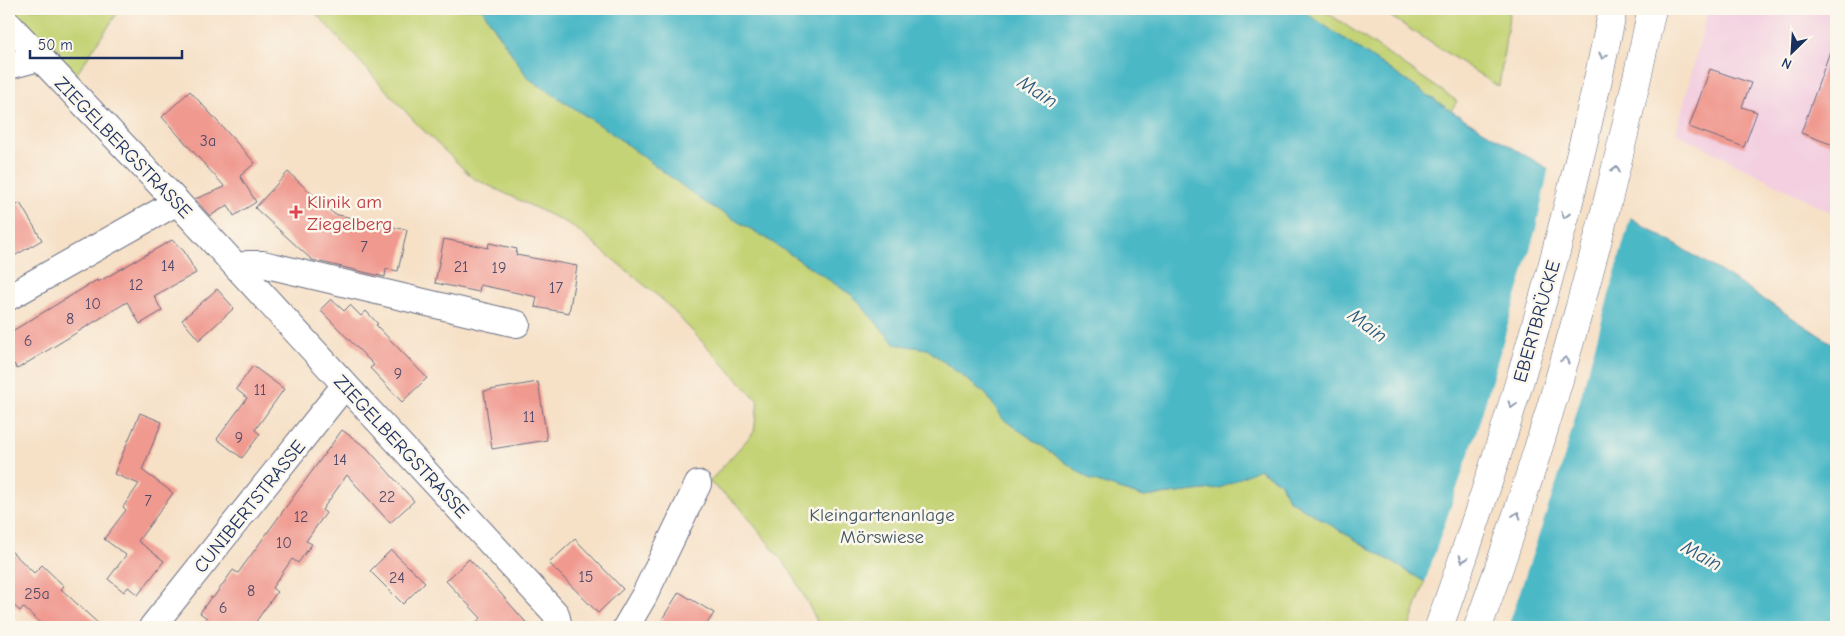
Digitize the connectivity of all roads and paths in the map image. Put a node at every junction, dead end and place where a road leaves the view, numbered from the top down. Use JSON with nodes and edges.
{"nodes":[{"id":1,"x":1613,"y":9,"type":"edge"},
{"id":2,"x":1652,"y":9,"type":"edge"},
{"id":3,"x":9,"y":25,"type":"edge"},
{"id":4,"x":39,"y":58,"type":"junction"},
{"id":5,"x":9,"y":66,"type":"edge"},
{"id":6,"x":177,"y":202,"type":"junction"},
{"id":7,"x":239,"y":268,"type":"junction"},
{"id":8,"x":9,"y":297,"type":"edge"},
{"id":9,"x":517,"y":324,"type":"dead end"},
{"id":10,"x":345,"y":385,"type":"junction"},
{"id":11,"x":698,"y":484,"type":"dead end"},
{"id":12,"x":152,"y":627,"type":"edge"},
{"id":13,"x":559,"y":627,"type":"edge"},
{"id":14,"x":626,"y":627,"type":"edge"},
{"id":15,"x":1439,"y":627,"type":"edge"},
{"id":16,"x":1478,"y":627,"type":"edge"}],
"edges":[{"from":1,"to":15,"type":"highway","name":"EBERTBRÜCKE","one_way":true},
{"from":16,"to":2,"type":"highway","name":"EBERTBRÜCKE","one_way":true},
{"from":3,"to":4,"type":"street","name":"ZIEGELBERGSTRASSE"},
{"from":4,"to":5,"type":"street"},
{"from":4,"to":6,"type":"street","name":"ZIEGELBERGSTRASSE"},
{"from":6,"to":7,"type":"street","name":"ZIEGELBERGSTRASSE"},
{"from":6,"to":8,"type":"street"},
{"from":7,"to":9,"type":"street"},
{"from":7,"to":10,"type":"street","name":"ZIEGELBERGSTRASSE"},
{"from":10,"to":12,"type":"street","name":"CUNIBERTSTRASSE"},
{"from":10,"to":13,"type":"street","name":"ZIEGELBERGSTRASSE"},
{"from":11,"to":14,"type":"street"}]}
